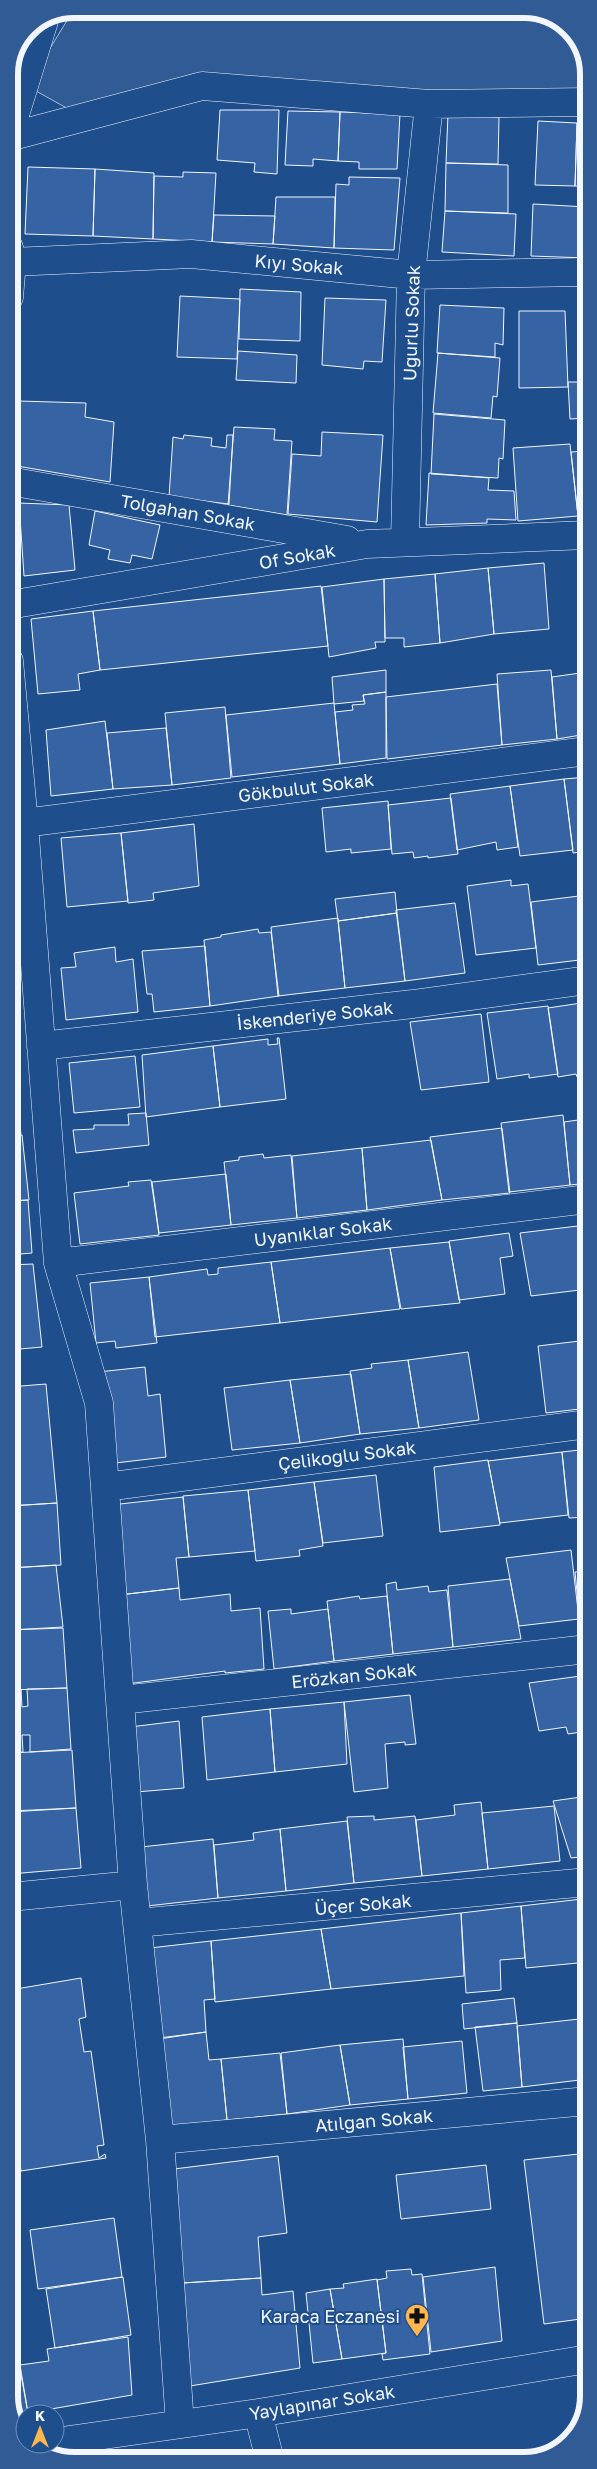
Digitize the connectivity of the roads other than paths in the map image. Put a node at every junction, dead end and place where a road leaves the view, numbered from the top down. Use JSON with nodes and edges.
{"nodes":[{"id":1,"x":42,"y":27,"type":"edge"},
{"id":2,"x":23,"y":50,"type":"edge"},
{"id":3,"x":18,"y":81,"type":"edge"},
{"id":4,"x":580,"y":102,"type":"edge"},
{"id":5,"x":428,"y":104,"type":"junction"},
{"id":6,"x":18,"y":105,"type":"edge"},
{"id":7,"x":18,"y":132,"type":"edge"},
{"id":8,"x":18,"y":255,"type":"edge"},
{"id":9,"x":580,"y":272,"type":"edge"},
{"id":10,"x":412,"y":275,"type":"junction"},
{"id":11,"x":18,"y":483,"type":"edge"},
{"id":12,"x":580,"y":535,"type":"edge"},
{"id":13,"x":405,"y":542,"type":"junction"},
{"id":14,"x":367,"y":544,"type":"junction"},
{"id":15,"x":18,"y":603,"type":"edge"},
{"id":16,"x":580,"y":752,"type":"edge"},
{"id":17,"x":18,"y":758,"type":"edge"},
{"id":18,"x":24,"y":823,"type":"junction"},
{"id":19,"x":580,"y":981,"type":"edge"},
{"id":20,"x":42,"y":1046,"type":"junction"},
{"id":21,"x":580,"y":1200,"type":"edge"},
{"id":22,"x":58,"y":1263,"type":"junction"},
{"id":23,"x":580,"y":1425,"type":"edge"},
{"id":24,"x":106,"y":1487,"type":"junction"},
{"id":25,"x":580,"y":1650,"type":"edge"},
{"id":26,"x":121,"y":1700,"type":"junction"},
{"id":27,"x":580,"y":1883,"type":"edge"},
{"id":28,"x":133,"y":1885,"type":"junction"},
{"id":29,"x":18,"y":1896,"type":"edge"},
{"id":30,"x":137,"y":1924,"type":"junction"},
{"id":31,"x":580,"y":2102,"type":"edge"},
{"id":32,"x":160,"y":2140,"type":"junction"},
{"id":33,"x":580,"y":2360,"type":"edge"},
{"id":34,"x":258,"y":2413,"type":"junction"},
{"id":35,"x":180,"y":2424,"type":"junction"},
{"id":36,"x":65,"y":2441,"type":"edge"},
{"id":37,"x":268,"y":2451,"type":"edge"}],
"edges":[{"from":1,"to":6,"type":"street"},
{"from":2,"to":3,"type":"street"},
{"from":4,"to":5,"type":"street"},
{"from":5,"to":7,"type":"street"},
{"from":5,"to":10,"type":"street","name":"Uğurlu Sokak"},
{"from":8,"to":10,"type":"street","name":"Kıyı Sokak"},
{"from":9,"to":10,"type":"street","name":"Kıyı Sokak"},
{"from":10,"to":13,"type":"street","name":"Uğurlu Sokak"},
{"from":11,"to":14,"type":"street","name":"Tolgahan Sokak"},
{"from":12,"to":13,"type":"street","name":"Of Sokak"},
{"from":13,"to":14,"type":"street","name":"Of Sokak"},
{"from":14,"to":15,"type":"street","name":"Of Sokak"},
{"from":16,"to":18,"type":"street","name":"Gökbulut Sokak"},
{"from":17,"to":18,"type":"street"},
{"from":18,"to":20,"type":"street"},
{"from":19,"to":20,"type":"street","name":"İskenderiye Sokak"},
{"from":20,"to":22,"type":"street"},
{"from":21,"to":22,"type":"street","name":"Uyanıklar Sokak"},
{"from":22,"to":24,"type":"street"},
{"from":23,"to":24,"type":"street","name":"Çelikoğlu Sokak"},
{"from":24,"to":26,"type":"street"},
{"from":25,"to":26,"type":"street","name":"Erözkan Sokak"},
{"from":26,"to":28,"type":"street"},
{"from":27,"to":30,"type":"street","name":"Üçer Sokak"},
{"from":28,"to":29,"type":"street"},
{"from":28,"to":30,"type":"street"},
{"from":30,"to":32,"type":"street"},
{"from":31,"to":32,"type":"street","name":"Atılgan Sokak"},
{"from":32,"to":35,"type":"street"},
{"from":33,"to":34,"type":"street","name":"Yaylapınar Sokak"},
{"from":34,"to":35,"type":"street","name":"Yaylapınar Sokak"},
{"from":34,"to":37,"type":"street"},
{"from":35,"to":36,"type":"street","name":"Yaylapınar Sokak"}]}
